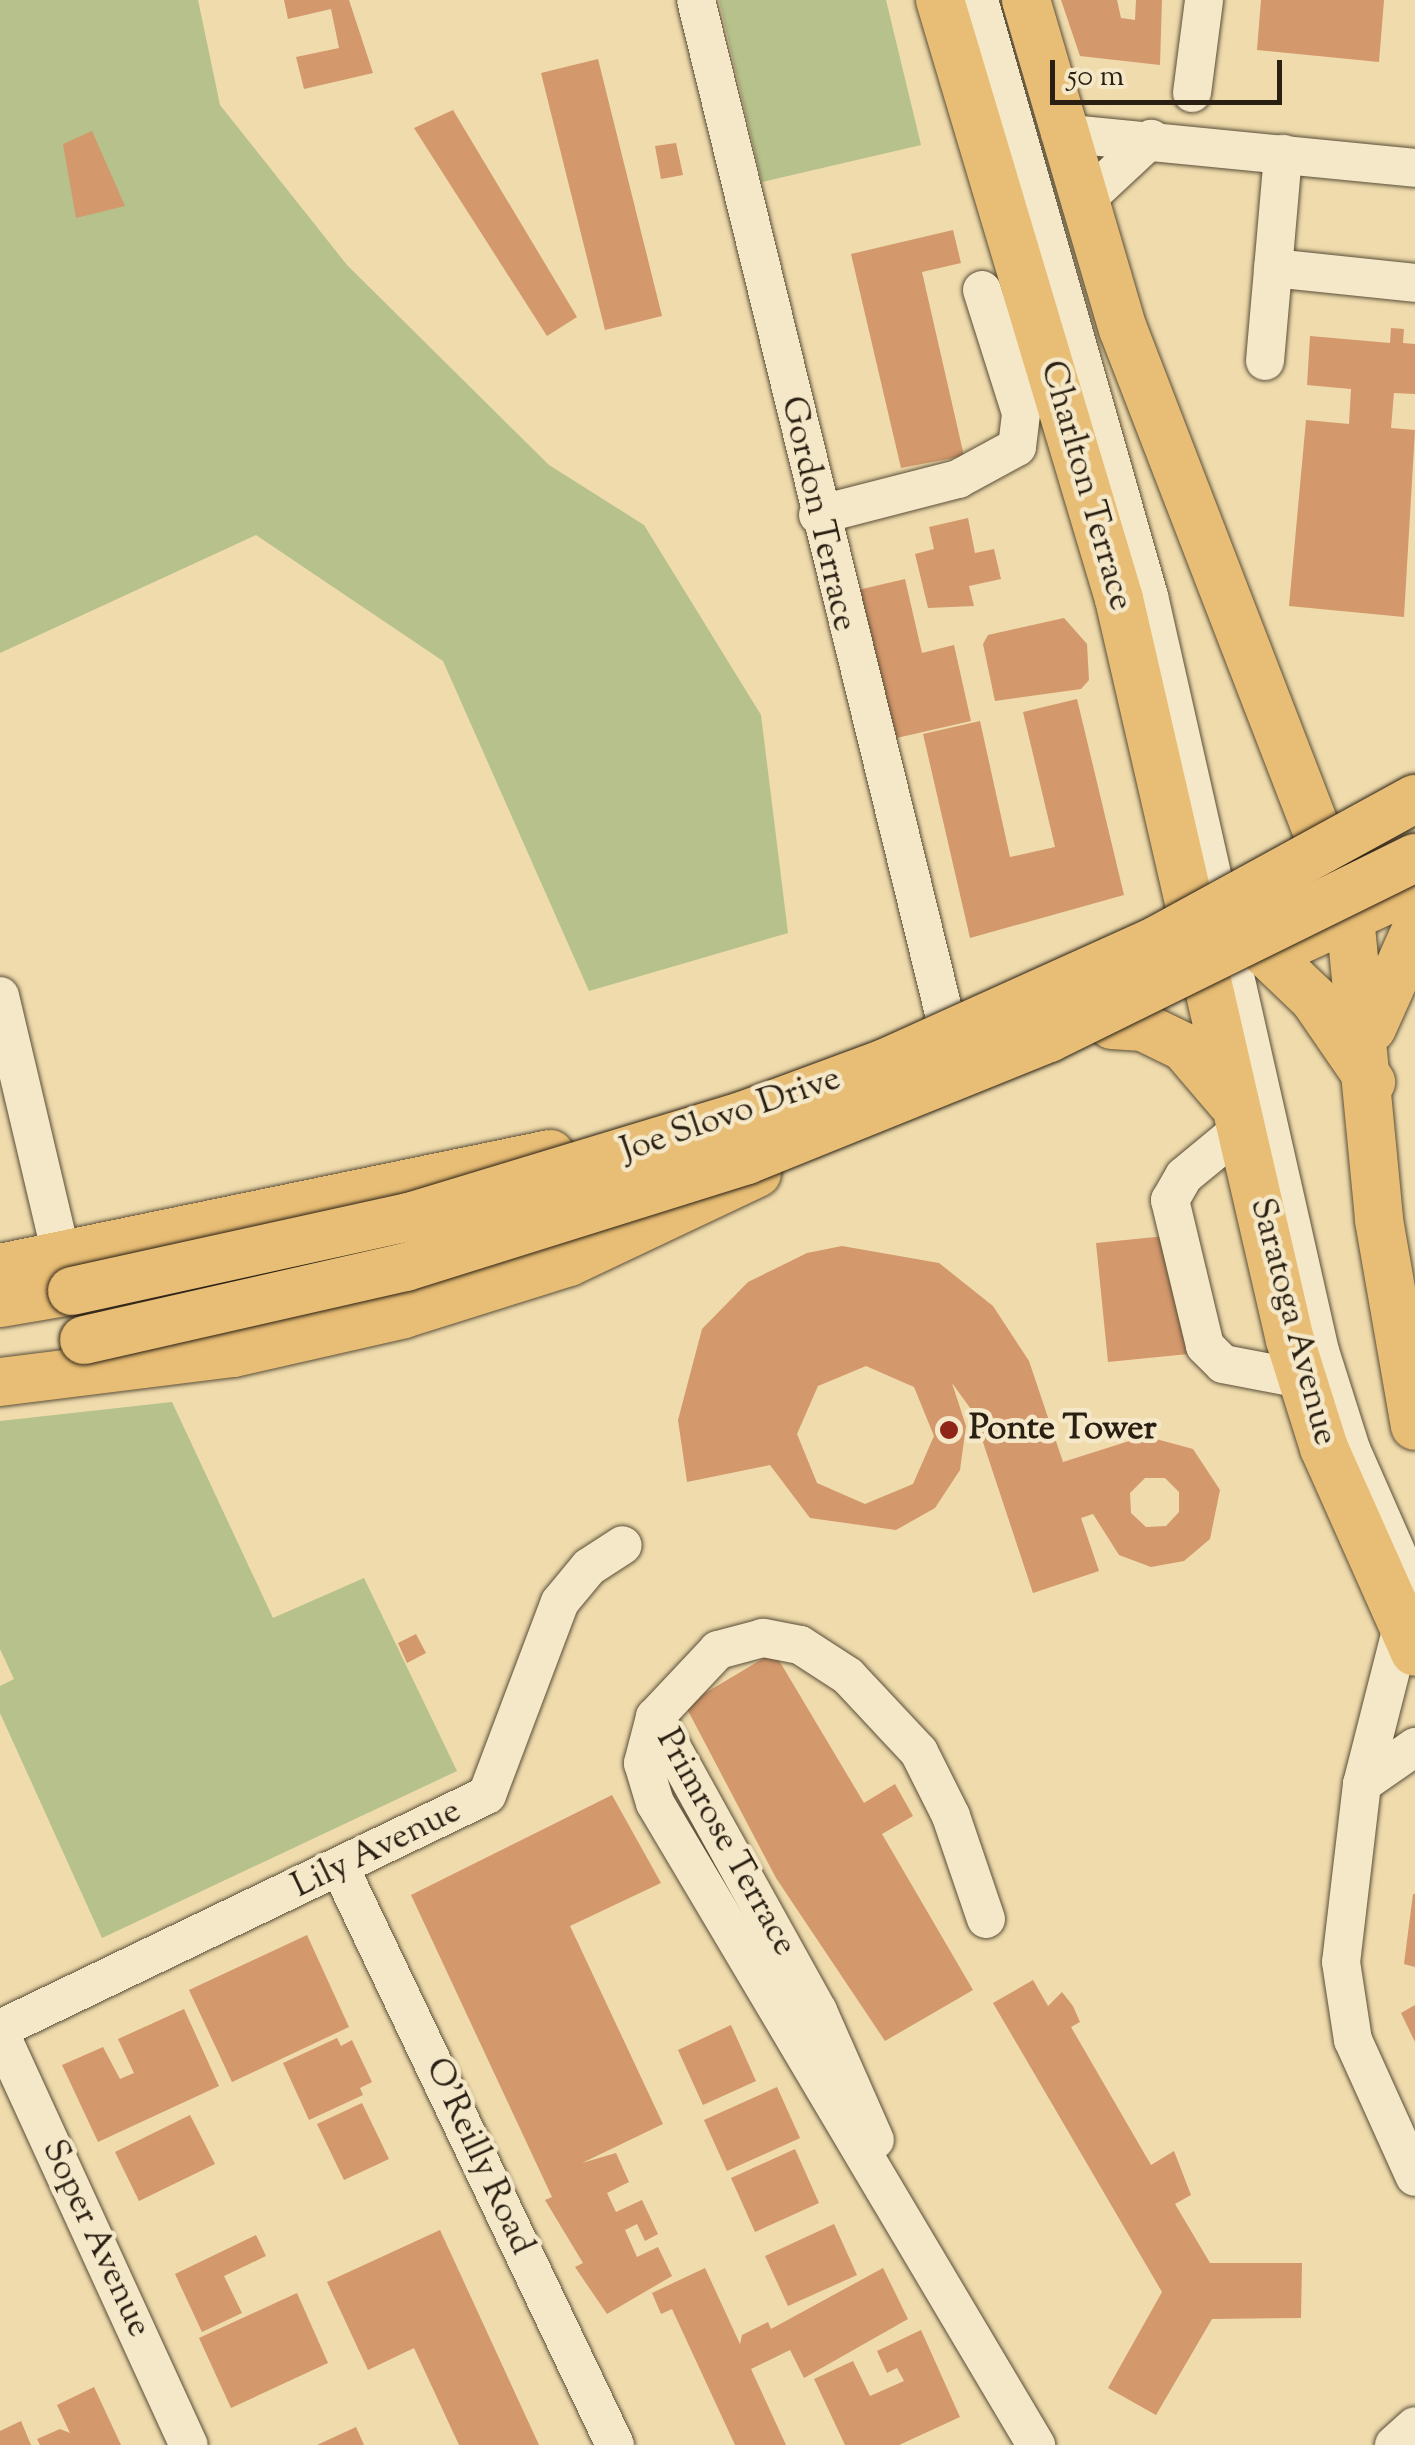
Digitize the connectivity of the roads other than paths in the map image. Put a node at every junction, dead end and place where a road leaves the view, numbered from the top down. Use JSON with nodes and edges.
{"nodes":[{"id":1,"x":696,"y":0,"type":"edge"},
{"id":2,"x":940,"y":0,"type":"edge"},
{"id":3,"x":979,"y":0,"type":"edge"},
{"id":4,"x":1000,"y":0,"type":"edge"},
{"id":5,"x":1026,"y":0,"type":"edge"},
{"id":6,"x":1204,"y":0,"type":"edge"},
{"id":7,"x":1192,"y":93,"type":"dead end"},
{"id":8,"x":1060,"y":133,"type":"junction"},
{"id":9,"x":1151,"y":138,"type":"junction"},
{"id":10,"x":1283,"y":154,"type":"junction"},
{"id":11,"x":1415,"y":168,"type":"edge"},
{"id":12,"x":1082,"y":204,"type":"junction"},
{"id":13,"x":1273,"y":268,"type":"junction"},
{"id":14,"x":1415,"y":283,"type":"edge"},
{"id":15,"x":982,"y":290,"type":"dead end"},
{"id":16,"x":1265,"y":361,"type":"dead end"},
{"id":17,"x":818,"y":516,"type":"junction"},
{"id":18,"x":1415,"y":800,"type":"edge"},
{"id":19,"x":1415,"y":858,"type":"edge"},
{"id":20,"x":1415,"y":887,"type":"edge"},
{"id":21,"x":1350,"y":917,"type":"junction"},
{"id":22,"x":1415,"y":932,"type":"edge"},
{"id":23,"x":1232,"y":948,"type":"junction"},
{"id":24,"x":0,"y":996,"type":"edge"},
{"id":25,"x":1112,"y":1025,"type":"junction"},
{"id":26,"x":947,"y":1026,"type":"junction"},
{"id":27,"x":1369,"y":1062,"type":"junction"},
{"id":28,"x":1239,"y":1119,"type":"junction"},
{"id":29,"x":0,"y":1268,"type":"edge"},
{"id":30,"x":66,"y":1273,"type":"junction"},
{"id":31,"x":0,"y":1303,"type":"edge"},
{"id":32,"x":0,"y":1359,"type":"edge"},
{"id":33,"x":1302,"y":1379,"type":"junction"},
{"id":34,"x":0,"y":1382,"type":"edge"},
{"id":35,"x":1415,"y":1426,"type":"edge"},
{"id":36,"x":623,"y":1545,"type":"dead end"},
{"id":37,"x":1415,"y":1548,"type":"edge"},
{"id":38,"x":1410,"y":1626,"type":"edge"},
{"id":39,"x":1415,"y":1747,"type":"edge"},
{"id":40,"x":1362,"y":1784,"type":"junction"},
{"id":41,"x":341,"y":1870,"type":"junction"},
{"id":42,"x":986,"y":1919,"type":"dead end"},
{"id":43,"x":0,"y":2031,"type":"edge"},
{"id":44,"x":1415,"y":2177,"type":"edge"},
{"id":45,"x":1415,"y":2426,"type":"edge"},
{"id":46,"x":189,"y":2445,"type":"edge"},
{"id":47,"x":614,"y":2445,"type":"edge"},
{"id":48,"x":1036,"y":2445,"type":"edge"},
{"id":49,"x":1394,"y":2445,"type":"edge"}],
"edges":[{"from":1,"to":17,"type":"street","name":"Gordon Terrace"},
{"from":2,"to":23,"type":"main road","name":"Charlton Terrace"},
{"from":3,"to":23,"type":"street"},
{"from":4,"to":23,"type":"street"},
{"from":5,"to":8,"type":"main road"},
{"from":6,"to":7,"type":"street"},
{"from":8,"to":9,"type":"street"},
{"from":8,"to":12,"type":"main road"},
{"from":9,"to":10,"type":"street"},
{"from":9,"to":12,"type":"street"},
{"from":10,"to":11,"type":"street"},
{"from":10,"to":13,"type":"street"},
{"from":12,"to":21,"type":"main road"},
{"from":13,"to":14,"type":"street"},
{"from":13,"to":16,"type":"street"},
{"from":15,"to":17,"type":"street"},
{"from":17,"to":26,"type":"street","name":"Gordon Terrace"},
{"from":18,"to":30,"type":"main road","name":"Joe Slovo Drive","bridge":true},
{"from":19,"to":32,"type":"main road","name":"Joe Slovo Drive","bridge":true},
{"from":20,"to":21,"type":"main road"},
{"from":21,"to":23,"type":"main road"},
{"from":21,"to":27,"type":"main road"},
{"from":22,"to":27,"type":"main road"},
{"from":23,"to":25,"type":"main road"},
{"from":23,"to":26,"type":"main road"},
{"from":23,"to":27,"type":"main road"},
{"from":23,"to":28,"type":"main road","name":"Saratoga Avenue"},
{"from":23,"to":37,"type":"street"},
{"from":23,"to":38,"type":"street"},
{"from":24,"to":30,"type":"street"},
{"from":25,"to":28,"type":"main road"},
{"from":25,"to":34,"type":"main road"},
{"from":26,"to":30,"type":"main road"},
{"from":27,"to":35,"type":"main road"},
{"from":28,"to":33,"type":"main road","name":"Saratoga Avenue"},
{"from":28,"to":33,"type":"street"},
{"from":29,"to":30,"type":"main road"},
{"from":30,"to":31,"type":"main road","name":"Joe Slovo Drive"},
{"from":33,"to":38,"type":"main road","name":"Saratoga Avenue"},
{"from":36,"to":41,"type":"street","name":"Lily Avenue"},
{"from":38,"to":40,"type":"street"},
{"from":39,"to":40,"type":"street"},
{"from":40,"to":44,"type":"street"},
{"from":41,"to":43,"type":"street","name":"Lily Avenue"},
{"from":41,"to":47,"type":"street","name":"O'Reilly Road"},
{"from":42,"to":48,"type":"street","name":"Primrose Terrace"},
{"from":43,"to":46,"type":"street","name":"Soper Avenue"},
{"from":45,"to":49,"type":"street"}]}
